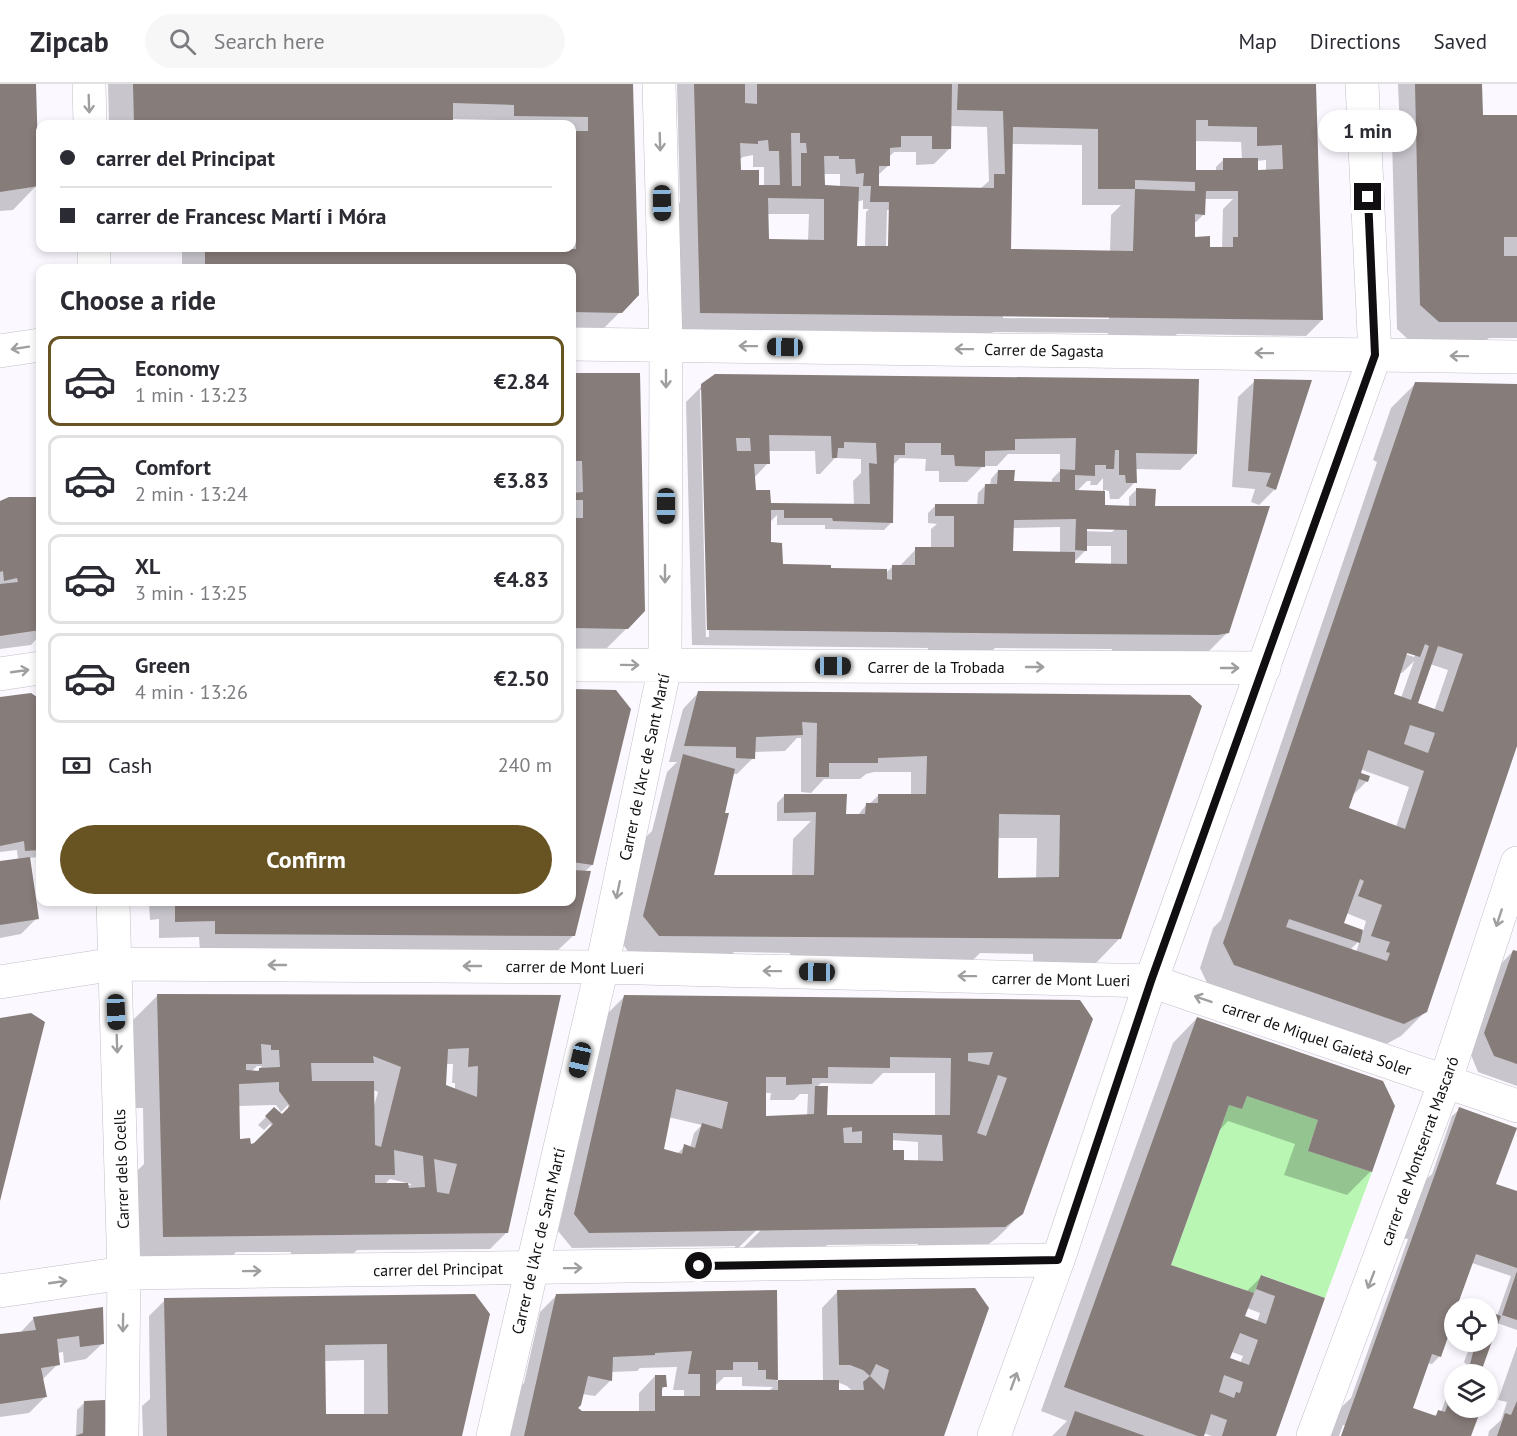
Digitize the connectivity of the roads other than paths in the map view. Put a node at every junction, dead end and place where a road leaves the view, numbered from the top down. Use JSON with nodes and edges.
{"nodes":[{"id":1,"x":89,"y":84,"type":"edge"},
{"id":2,"x":659,"y":84,"type":"edge"},
{"id":3,"x":1362,"y":84,"type":"edge"},
{"id":4,"x":90,"y":120,"type":"edge"},
{"id":5,"x":576,"y":344,"type":"edge"},
{"id":6,"x":666,"y":345,"type":"junction"},
{"id":7,"x":36,"y":346,"type":"edge"},
{"id":8,"x":0,"y":351,"type":"edge"},
{"id":9,"x":1375,"y":355,"type":"junction"},
{"id":10,"x":1517,"y":357,"type":"edge"},
{"id":11,"x":576,"y":665,"type":"edge"},
{"id":12,"x":665,"y":666,"type":"junction"},
{"id":13,"x":1264,"y":668,"type":"junction"},
{"id":14,"x":36,"y":669,"type":"edge"},
{"id":15,"x":0,"y":674,"type":"edge"},
{"id":16,"x":1517,"y":863,"type":"edge"},
{"id":17,"x":113,"y":906,"type":"edge"},
{"id":18,"x":115,"y":964,"type":"junction"},
{"id":19,"x":602,"y":967,"type":"junction"},
{"id":20,"x":1151,"y":981,"type":"junction"},
{"id":21,"x":0,"y":982,"type":"edge"},
{"id":22,"x":1445,"y":1082,"type":"junction"},
{"id":23,"x":1517,"y":1106,"type":"edge"},
{"id":24,"x":1058,"y":1260,"type":"junction"},
{"id":25,"x":531,"y":1268,"type":"junction"},
{"id":26,"x":124,"y":1273,"type":"junction"},
{"id":27,"x":0,"y":1291,"type":"edge"},
{"id":28,"x":122,"y":1436,"type":"edge"},
{"id":29,"x":493,"y":1436,"type":"edge"},
{"id":30,"x":994,"y":1436,"type":"edge"},
{"id":31,"x":1312,"y":1436,"type":"edge"}],
"edges":[{"from":1,"to":4,"type":"street","one_way":true},
{"from":2,"to":6,"type":"street","name":"Carrer de l'Arc de Sant Martí","one_way":true},
{"from":3,"to":9,"type":"street"},
{"from":5,"to":6,"type":"street","name":"Carrer de Sagasta"},
{"from":9,"to":6,"type":"street","name":"Carrer de Sagasta","one_way":true},
{"from":6,"to":12,"type":"street","name":"Carrer de l'Arc de Sant Martí","one_way":true},
{"from":7,"to":8,"type":"street","one_way":true},
{"from":10,"to":9,"type":"street","name":"Carrer de Sagasta","one_way":true},
{"from":9,"to":13,"type":"street"},
{"from":11,"to":12,"type":"street","name":"Carrer de la Trobada","one_way":true},
{"from":12,"to":13,"type":"street","name":"Carrer de la Trobada","one_way":true},
{"from":12,"to":19,"type":"street","name":"Carrer de l'Arc de Sant Martí","one_way":true},
{"from":13,"to":20,"type":"street"},
{"from":15,"to":14,"type":"street","one_way":true},
{"from":16,"to":22,"type":"street","name":"carrer de Montserrat Mascaró","one_way":true},
{"from":17,"to":18,"type":"street","name":"Carrer dels Ocells"},
{"from":19,"to":18,"type":"street","name":"carrer de Mont Lueri","one_way":true},
{"from":18,"to":21,"type":"street","name":"carrer de Mont Lueri"},
{"from":18,"to":26,"type":"street","name":"Carrer dels Ocells","one_way":true},
{"from":20,"to":19,"type":"street","name":"carrer de Mont Lueri","one_way":true},
{"from":19,"to":25,"type":"street","name":"Carrer de l'Arc de Sant Martí"},
{"from":22,"to":20,"type":"street","name":"carrer de Miquel Gaietà Soler","one_way":true},
{"from":20,"to":24,"type":"street"},
{"from":22,"to":23,"type":"street","name":"carrer de Miquel Gaietà Soler"},
{"from":22,"to":31,"type":"street","name":"carrer de Montserrat Mascaró","one_way":true},
{"from":25,"to":24,"type":"street","name":"carrer del Principat","one_way":true},
{"from":30,"to":24,"type":"street","one_way":true},
{"from":26,"to":25,"type":"street","name":"carrer del Principat","one_way":true},
{"from":25,"to":29,"type":"street","name":"Carrer de l'Arc de Sant Martí"},
{"from":27,"to":26,"type":"street","name":"carrer del Principat","one_way":true},
{"from":26,"to":28,"type":"street","name":"Carrer dels Ocells","one_way":true}]}
